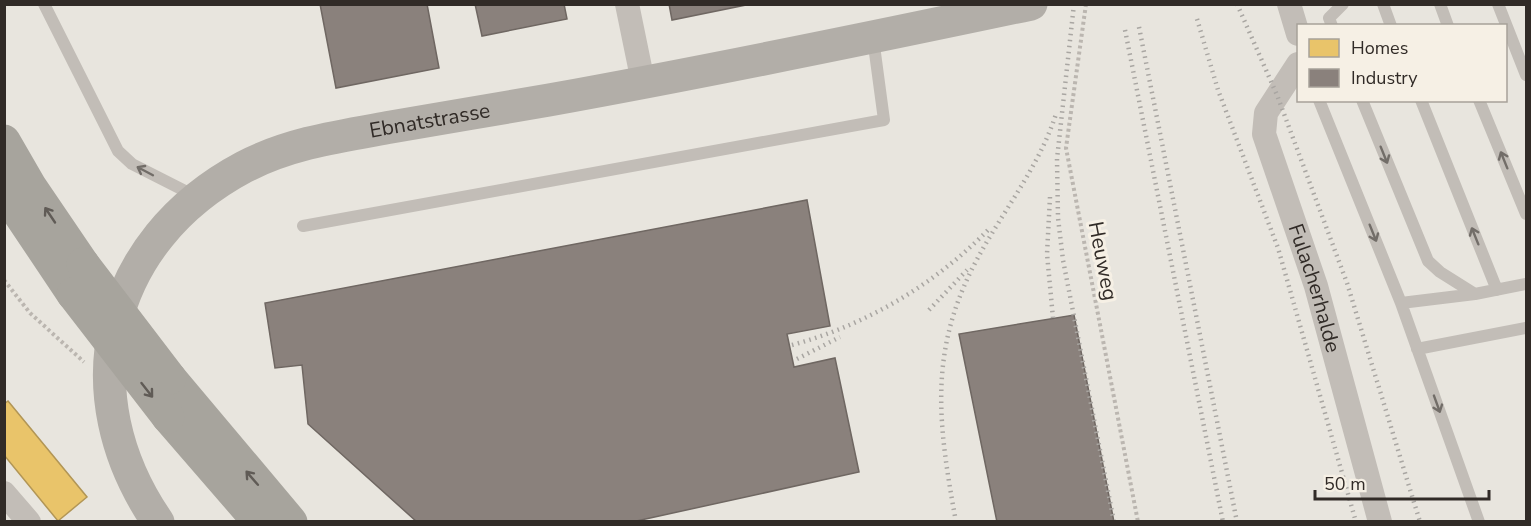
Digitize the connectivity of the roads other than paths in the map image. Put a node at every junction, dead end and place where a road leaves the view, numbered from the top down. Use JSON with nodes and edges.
{"nodes":[{"id":1,"x":44,"y":4,"type":"edge"},
{"id":2,"x":627,"y":4,"type":"edge"},
{"id":3,"x":1031,"y":4,"type":"edge"},
{"id":4,"x":1289,"y":4,"type":"edge"},
{"id":5,"x":1343,"y":4,"type":"edge"},
{"id":6,"x":1383,"y":4,"type":"edge"},
{"id":7,"x":1440,"y":4,"type":"edge"},
{"id":8,"x":1498,"y":4,"type":"edge"},
{"id":9,"x":1331,"y":24,"type":"edge"},
{"id":10,"x":1390,"y":24,"type":"edge"},
{"id":11,"x":1447,"y":24,"type":"edge"},
{"id":12,"x":1506,"y":24,"type":"edge"},
{"id":13,"x":1507,"y":26,"type":"edge"},
{"id":14,"x":1297,"y":28,"type":"edge"},
{"id":15,"x":873,"y":37,"type":"junction"},
{"id":16,"x":1297,"y":67,"type":"edge"},
{"id":17,"x":1527,"y":75,"type":"edge"},
{"id":18,"x":643,"y":82,"type":"junction"},
{"id":19,"x":1320,"y":102,"type":"edge"},
{"id":20,"x":1363,"y":102,"type":"edge"},
{"id":21,"x":1422,"y":102,"type":"edge"},
{"id":22,"x":1480,"y":102,"type":"edge"},
{"id":23,"x":4,"y":141,"type":"edge"},
{"id":24,"x":4,"y":191,"type":"edge"},
{"id":25,"x":198,"y":197,"type":"junction"},
{"id":26,"x":1527,"y":214,"type":"edge"},
{"id":27,"x":303,"y":226,"type":"dead end"},
{"id":28,"x":78,"y":279,"type":"junction"},
{"id":29,"x":1527,"y":284,"type":"edge"},
{"id":30,"x":1497,"y":290,"type":"junction"},
{"id":31,"x":1475,"y":294,"type":"junction"},
{"id":32,"x":1401,"y":303,"type":"junction"},
{"id":33,"x":1527,"y":328,"type":"edge"},
{"id":34,"x":1417,"y":349,"type":"junction"},
{"id":35,"x":169,"y":419,"type":"junction"},
{"id":36,"x":4,"y":493,"type":"edge"},
{"id":37,"x":29,"y":522,"type":"edge"},
{"id":38,"x":158,"y":522,"type":"edge"},
{"id":39,"x":228,"y":522,"type":"edge"},
{"id":40,"x":259,"y":522,"type":"edge"},
{"id":41,"x":291,"y":522,"type":"edge"},
{"id":42,"x":1380,"y":522,"type":"edge"},
{"id":43,"x":1479,"y":522,"type":"edge"}],
"edges":[{"from":25,"to":1,"type":"lane","one_way":true},
{"from":2,"to":18,"type":"street"},
{"from":3,"to":15,"type":"street","name":"Ebnatstrasse"},
{"from":4,"to":14,"type":"street"},
{"from":5,"to":9,"type":"lane"},
{"from":6,"to":10,"type":"lane"},
{"from":7,"to":11,"type":"lane"},
{"from":8,"to":12,"type":"lane"},
{"from":13,"to":17,"type":"lane"},
{"from":15,"to":18,"type":"street","name":"Ebnatstrasse"},
{"from":15,"to":27,"type":"lane"},
{"from":16,"to":42,"type":"street","name":"Fulacherhalde"},
{"from":18,"to":25,"type":"street","name":"Ebnatstrasse"},
{"from":19,"to":32,"type":"lane","one_way":true},
{"from":20,"to":31,"type":"lane","one_way":true},
{"from":30,"to":21,"type":"lane","one_way":true},
{"from":26,"to":22,"type":"lane","one_way":true},
{"from":28,"to":23,"type":"highway","one_way":true},
{"from":24,"to":28,"type":"highway"},
{"from":25,"to":38,"type":"street","name":"Ebnatstrasse"},
{"from":28,"to":35,"type":"highway","one_way":true,"bridge":true},
{"from":41,"to":28,"type":"highway","one_way":true,"bridge":true},
{"from":29,"to":30,"type":"lane"},
{"from":30,"to":31,"type":"lane"},
{"from":31,"to":32,"type":"lane"},
{"from":32,"to":34,"type":"lane"},
{"from":33,"to":34,"type":"lane"},
{"from":34,"to":43,"type":"lane","one_way":true},
{"from":35,"to":39,"type":"highway"},
{"from":35,"to":40,"type":"highway"},
{"from":36,"to":37,"type":"street"}]}
